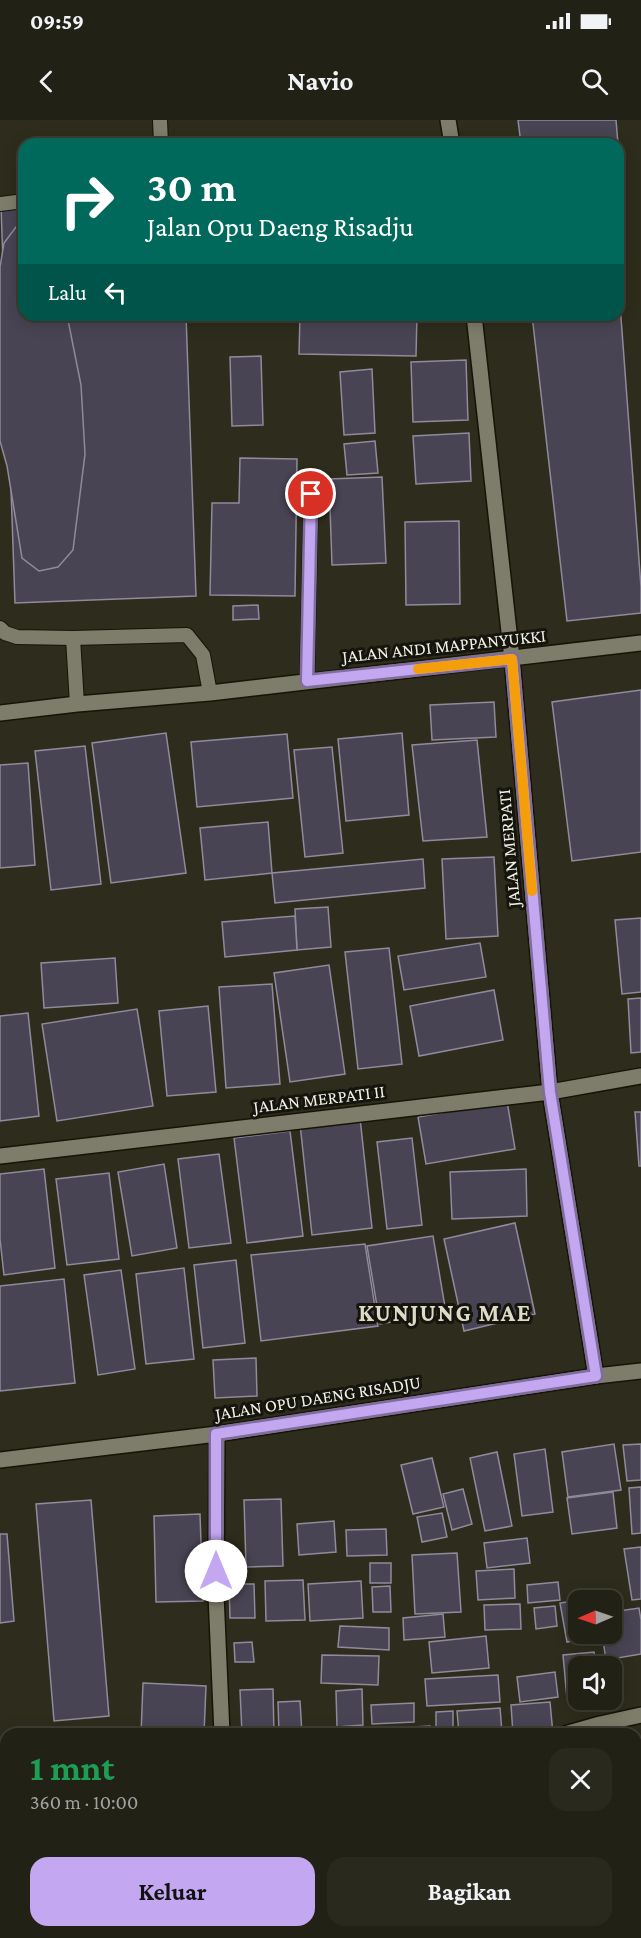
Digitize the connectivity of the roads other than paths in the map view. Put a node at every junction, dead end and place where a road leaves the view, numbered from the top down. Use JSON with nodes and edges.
{"nodes":[{"id":1,"x":160,"y":120,"type":"edge"},
{"id":2,"x":448,"y":120,"type":"edge"},
{"id":3,"x":161,"y":138,"type":"edge"},
{"id":4,"x":451,"y":138,"type":"edge"},
{"id":5,"x":18,"y":202,"type":"edge"},
{"id":6,"x":0,"y":204,"type":"edge"},
{"id":7,"x":475,"y":321,"type":"edge"},
{"id":8,"x":311,"y":494,"type":"dead end"},
{"id":9,"x":0,"y":628,"type":"edge"},
{"id":10,"x":73,"y":638,"type":"junction"},
{"id":11,"x":641,"y":643,"type":"edge"},
{"id":12,"x":512,"y":659,"type":"junction"},
{"id":13,"x":307,"y":681,"type":"junction"},
{"id":14,"x":210,"y":693,"type":"junction"},
{"id":15,"x":77,"y":704,"type":"junction"},
{"id":16,"x":0,"y":713,"type":"edge"},
{"id":17,"x":641,"y":1076,"type":"edge"},
{"id":18,"x":550,"y":1092,"type":"junction"},
{"id":19,"x":0,"y":1156,"type":"edge"},
{"id":20,"x":641,"y":1371,"type":"edge"},
{"id":21,"x":596,"y":1376,"type":"junction"},
{"id":22,"x":216,"y":1434,"type":"junction"},
{"id":23,"x":0,"y":1460,"type":"edge"},
{"id":24,"x":641,"y":1715,"type":"edge"},
{"id":25,"x":222,"y":1728,"type":"edge"},
{"id":26,"x":586,"y":1728,"type":"edge"}],
"edges":[{"from":1,"to":3,"type":"lane"},
{"from":2,"to":4,"type":"street"},
{"from":5,"to":6,"type":"lane"},
{"from":7,"to":12,"type":"street","name":"JALAN MERPATI"},
{"from":8,"to":13,"type":"lane"},
{"from":9,"to":10,"type":"lane"},
{"from":10,"to":14,"type":"lane"},
{"from":10,"to":15,"type":"lane"},
{"from":11,"to":12,"type":"street","name":"JALAN ANDI MAPPANYUKKI"},
{"from":12,"to":13,"type":"street","name":"JALAN ANDI MAPPANYUKKI"},
{"from":12,"to":18,"type":"street","name":"JALAN MERPATI"},
{"from":13,"to":14,"type":"street","name":"JALAN ANDI MAPPANYUKKI"},
{"from":14,"to":15,"type":"street","name":"JALAN ANDI MAPPANYUKKI"},
{"from":15,"to":16,"type":"street","name":"JALAN ANDI MAPPANYUKKI"},
{"from":17,"to":18,"type":"street","name":"JALAN MERPATI II"},
{"from":18,"to":19,"type":"street","name":"JALAN MERPATI II"},
{"from":18,"to":21,"type":"street","name":"JALAN MERPATI"},
{"from":20,"to":21,"type":"street","name":"JALAN OPU DAENG RISADJU"},
{"from":21,"to":22,"type":"street","name":"JALAN OPU DAENG RISADJU"},
{"from":22,"to":23,"type":"street","name":"JALAN OPU DAENG RISADJU"},
{"from":22,"to":25,"type":"street"},
{"from":24,"to":26,"type":"street"}]}
